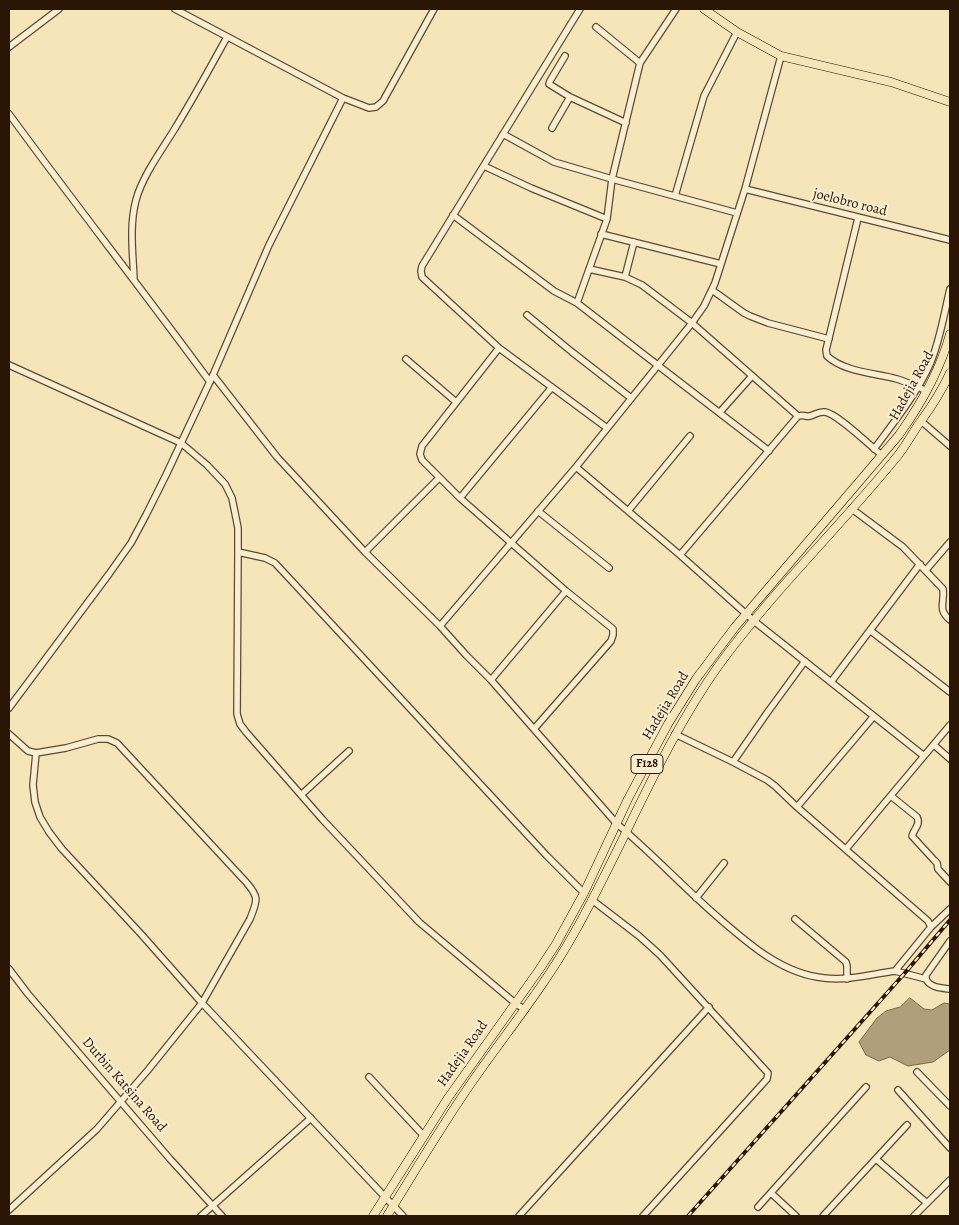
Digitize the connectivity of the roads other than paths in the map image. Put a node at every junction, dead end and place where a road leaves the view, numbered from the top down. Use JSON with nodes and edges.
{"nodes":[{"id":1,"x":59,"y":9,"type":"edge"},
{"id":2,"x":175,"y":9,"type":"edge"},
{"id":3,"x":434,"y":9,"type":"edge"},
{"id":4,"x":580,"y":9,"type":"edge"},
{"id":5,"x":676,"y":9,"type":"edge"},
{"id":6,"x":704,"y":9,"type":"edge"},
{"id":7,"x":596,"y":27,"type":"dead end"},
{"id":8,"x":737,"y":32,"type":"junction"},
{"id":9,"x":228,"y":37,"type":"junction"},
{"id":10,"x":9,"y":47,"type":"edge"},
{"id":11,"x":565,"y":56,"type":"dead end"},
{"id":12,"x":782,"y":56,"type":"junction"},
{"id":13,"x":640,"y":63,"type":"junction"},
{"id":14,"x":570,"y":97,"type":"junction"},
{"id":15,"x":343,"y":98,"type":"junction"},
{"id":16,"x":950,"y":102,"type":"edge"},
{"id":17,"x":9,"y":114,"type":"edge"},
{"id":18,"x":626,"y":123,"type":"junction"},
{"id":19,"x":552,"y":128,"type":"dead end"},
{"id":20,"x":503,"y":134,"type":"junction"},
{"id":21,"x":484,"y":166,"type":"junction"},
{"id":22,"x":612,"y":179,"type":"junction"},
{"id":23,"x":745,"y":189,"type":"junction"},
{"id":24,"x":674,"y":196,"type":"junction"},
{"id":25,"x":737,"y":213,"type":"junction"},
{"id":26,"x":453,"y":215,"type":"junction"},
{"id":27,"x":858,"y":218,"type":"junction"},
{"id":28,"x":607,"y":219,"type":"junction"},
{"id":29,"x":602,"y":234,"type":"junction"},
{"id":30,"x":950,"y":240,"type":"edge"},
{"id":31,"x":634,"y":242,"type":"junction"},
{"id":32,"x":721,"y":264,"type":"junction"},
{"id":33,"x":589,"y":269,"type":"junction"},
{"id":34,"x":625,"y":277,"type":"junction"},
{"id":35,"x":134,"y":280,"type":"junction"},
{"id":36,"x":950,"y":289,"type":"edge"},
{"id":37,"x":712,"y":290,"type":"junction"},
{"id":38,"x":577,"y":303,"type":"junction"},
{"id":39,"x":527,"y":315,"type":"dead end"},
{"id":40,"x":692,"y":323,"type":"junction"},
{"id":41,"x":950,"y":334,"type":"edge"},
{"id":42,"x":829,"y":339,"type":"junction"},
{"id":43,"x":499,"y":348,"type":"junction"},
{"id":44,"x":406,"y":359,"type":"dead end"},
{"id":45,"x":9,"y":365,"type":"edge"},
{"id":46,"x":658,"y":366,"type":"junction"},
{"id":47,"x":950,"y":373,"type":"edge"},
{"id":48,"x":213,"y":375,"type":"junction"},
{"id":49,"x":752,"y":376,"type":"junction"},
{"id":50,"x":210,"y":382,"type":"junction"},
{"id":51,"x":948,"y":385,"type":"edge"},
{"id":52,"x":552,"y":387,"type":"junction"},
{"id":53,"x":917,"y":387,"type":"junction"},
{"id":54,"x":927,"y":391,"type":"junction"},
{"id":55,"x":631,"y":398,"type":"junction"},
{"id":56,"x":456,"y":402,"type":"junction"},
{"id":57,"x":720,"y":412,"type":"junction"},
{"id":58,"x":798,"y":416,"type":"junction"},
{"id":59,"x":921,"y":421,"type":"junction"},
{"id":60,"x":607,"y":428,"type":"junction"},
{"id":61,"x":690,"y":436,"type":"dead end"},
{"id":62,"x":181,"y":443,"type":"junction"},
{"id":63,"x":950,"y":446,"type":"edge"},
{"id":64,"x":874,"y":449,"type":"junction"},
{"id":65,"x":769,"y":451,"type":"junction"},
{"id":66,"x":884,"y":452,"type":"junction"},
{"id":67,"x":897,"y":457,"type":"junction"},
{"id":68,"x":576,"y":467,"type":"junction"},
{"id":69,"x":439,"y":478,"type":"junction"},
{"id":70,"x":460,"y":498,"type":"junction"},
{"id":71,"x":852,"y":509,"type":"junction"},
{"id":72,"x":538,"y":511,"type":"junction"},
{"id":73,"x":628,"y":511,"type":"junction"},
{"id":74,"x":511,"y":542,"type":"junction"},
{"id":75,"x":950,"y":542,"type":"edge"},
{"id":76,"x":948,"y":550,"type":"edge"},
{"id":77,"x":238,"y":552,"type":"junction"},
{"id":78,"x":365,"y":552,"type":"junction"},
{"id":79,"x":680,"y":555,"type":"junction"},
{"id":80,"x":920,"y":564,"type":"junction"},
{"id":81,"x":609,"y":568,"type":"dead end"},
{"id":82,"x":926,"y":570,"type":"junction"},
{"id":83,"x":566,"y":591,"type":"junction"},
{"id":84,"x":746,"y":614,"type":"junction"},
{"id":85,"x":950,"y":620,"type":"edge"},
{"id":86,"x":754,"y":621,"type":"junction"},
{"id":87,"x":440,"y":626,"type":"junction"},
{"id":88,"x":871,"y":631,"type":"junction"},
{"id":89,"x":805,"y":661,"type":"junction"},
{"id":90,"x":491,"y":680,"type":"junction"},
{"id":91,"x":831,"y":682,"type":"junction"},
{"id":92,"x":950,"y":692,"type":"edge"},
{"id":93,"x":9,"y":708,"type":"edge"},
{"id":94,"x":874,"y":716,"type":"junction"},
{"id":95,"x":950,"y":725,"type":"edge"},
{"id":96,"x":534,"y":729,"type":"junction"},
{"id":97,"x":9,"y":734,"type":"edge"},
{"id":98,"x":675,"y":734,"type":"junction"},
{"id":99,"x":934,"y":745,"type":"junction"},
{"id":100,"x":349,"y":751,"type":"dead end"},
{"id":101,"x":36,"y":753,"type":"junction"},
{"id":102,"x":924,"y":756,"type":"junction"},
{"id":103,"x":950,"y":759,"type":"edge"},
{"id":104,"x":733,"y":762,"type":"junction"},
{"id":105,"x":300,"y":795,"type":"junction"},
{"id":106,"x":891,"y":796,"type":"junction"},
{"id":107,"x":797,"y":807,"type":"junction"},
{"id":108,"x":617,"y":824,"type":"junction"},
{"id":109,"x":626,"y":832,"type":"junction"},
{"id":110,"x":846,"y":849,"type":"junction"},
{"id":111,"x":724,"y":863,"type":"dead end"},
{"id":112,"x":950,"y":882,"type":"edge"},
{"id":113,"x":584,"y":893,"type":"junction"},
{"id":114,"x":696,"y":898,"type":"junction"},
{"id":115,"x":592,"y":900,"type":"junction"},
{"id":116,"x":950,"y":909,"type":"edge"},
{"id":117,"x":795,"y":919,"type":"dead end"},
{"id":118,"x":931,"y":927,"type":"junction"},
{"id":119,"x":950,"y":941,"type":"edge"},
{"id":120,"x":9,"y":969,"type":"edge"},
{"id":121,"x":895,"y":971,"type":"junction"},
{"id":122,"x":847,"y":979,"type":"junction"},
{"id":123,"x":926,"y":980,"type":"junction"},
{"id":124,"x":950,"y":989,"type":"edge"},
{"id":125,"x":202,"y":1003,"type":"junction"},
{"id":126,"x":515,"y":1003,"type":"junction"},
{"id":127,"x":709,"y":1007,"type":"junction"},
{"id":128,"x":525,"y":1010,"type":"junction"},
{"id":129,"x":917,"y":1072,"type":"dead end"},
{"id":130,"x":369,"y":1077,"type":"dead end"},
{"id":131,"x":866,"y":1087,"type":"dead end"},
{"id":132,"x":898,"y":1090,"type":"dead end"},
{"id":133,"x":121,"y":1101,"type":"junction"},
{"id":134,"x":950,"y":1106,"type":"edge"},
{"id":135,"x":311,"y":1118,"type":"junction"},
{"id":136,"x":907,"y":1125,"type":"dead end"},
{"id":137,"x":424,"y":1136,"type":"junction"},
{"id":138,"x":950,"y":1148,"type":"edge"},
{"id":139,"x":876,"y":1159,"type":"junction"},
{"id":140,"x":950,"y":1180,"type":"edge"},
{"id":141,"x":770,"y":1193,"type":"junction"},
{"id":142,"x":385,"y":1196,"type":"junction"},
{"id":143,"x":927,"y":1203,"type":"junction"},
{"id":144,"x":213,"y":1206,"type":"junction"},
{"id":145,"x":394,"y":1206,"type":"junction"},
{"id":146,"x":758,"y":1206,"type":"dead end"},
{"id":147,"x":9,"y":1210,"type":"edge"},
{"id":148,"x":201,"y":1216,"type":"edge"},
{"id":149,"x":222,"y":1216,"type":"edge"},
{"id":150,"x":373,"y":1216,"type":"edge"},
{"id":151,"x":387,"y":1216,"type":"edge"},
{"id":152,"x":403,"y":1216,"type":"edge"},
{"id":153,"x":519,"y":1216,"type":"edge"},
{"id":154,"x":643,"y":1216,"type":"edge"},
{"id":155,"x":796,"y":1216,"type":"edge"},
{"id":156,"x":823,"y":1216,"type":"edge"},
{"id":157,"x":916,"y":1216,"type":"edge"}],
"edges":[{"from":1,"to":10,"type":"street"},
{"from":2,"to":9,"type":"street"},
{"from":3,"to":15,"type":"street"},
{"from":4,"to":20,"type":"street"},
{"from":5,"to":13,"type":"street"},
{"from":6,"to":8,"type":"main road"},
{"from":7,"to":13,"type":"street"},
{"from":8,"to":12,"type":"main road"},
{"from":8,"to":24,"type":"street"},
{"from":9,"to":15,"type":"street"},
{"from":9,"to":35,"type":"street"},
{"from":11,"to":14,"type":"street"},
{"from":12,"to":16,"type":"main road"},
{"from":12,"to":23,"type":"street"},
{"from":13,"to":18,"type":"street"},
{"from":14,"to":18,"type":"street"},
{"from":14,"to":19,"type":"street"},
{"from":15,"to":48,"type":"street"},
{"from":17,"to":35,"type":"street"},
{"from":18,"to":22,"type":"street"},
{"from":20,"to":21,"type":"street"},
{"from":20,"to":22,"type":"street"},
{"from":21,"to":26,"type":"street"},
{"from":21,"to":28,"type":"street"},
{"from":22,"to":24,"type":"street"},
{"from":22,"to":28,"type":"street"},
{"from":23,"to":25,"type":"street"},
{"from":23,"to":27,"type":"street","name":"joelobro road"},
{"from":24,"to":25,"type":"street"},
{"from":25,"to":32,"type":"street"},
{"from":26,"to":38,"type":"street"},
{"from":26,"to":43,"type":"street"},
{"from":27,"to":30,"type":"street","name":"joelobro road"},
{"from":27,"to":42,"type":"street"},
{"from":28,"to":29,"type":"street"},
{"from":29,"to":31,"type":"street"},
{"from":29,"to":33,"type":"street"},
{"from":31,"to":32,"type":"street"},
{"from":31,"to":34,"type":"street"},
{"from":32,"to":37,"type":"street"},
{"from":33,"to":34,"type":"street"},
{"from":33,"to":38,"type":"street"},
{"from":34,"to":40,"type":"street"},
{"from":35,"to":50,"type":"street"},
{"from":36,"to":53,"type":"street"},
{"from":37,"to":40,"type":"street"},
{"from":37,"to":42,"type":"street"},
{"from":38,"to":46,"type":"street"},
{"from":39,"to":55,"type":"street"},
{"from":40,"to":46,"type":"street"},
{"from":40,"to":49,"type":"street"},
{"from":41,"to":54,"type":"main road","name":"Hadejia Road","number":"F128"},
{"from":42,"to":53,"type":"street"},
{"from":43,"to":52,"type":"street"},
{"from":43,"to":56,"type":"street"},
{"from":44,"to":56,"type":"street"},
{"from":45,"to":62,"type":"street"},
{"from":46,"to":55,"type":"street"},
{"from":46,"to":57,"type":"street"},
{"from":47,"to":51,"type":"main road","name":"Hadejia Road","number":"F128"},
{"from":48,"to":50,"type":"street"},
{"from":48,"to":78,"type":"street"},
{"from":49,"to":57,"type":"street"},
{"from":49,"to":58,"type":"street"},
{"from":50,"to":62,"type":"street"},
{"from":51,"to":59,"type":"main road","name":"Hadejia Road","number":"F128"},
{"from":52,"to":60,"type":"street"},
{"from":52,"to":70,"type":"street"},
{"from":53,"to":54,"type":"street"},
{"from":53,"to":64,"type":"street"},
{"from":54,"to":66,"type":"main road","name":"Hadejia Road","number":"F128"},
{"from":55,"to":60,"type":"street"},
{"from":56,"to":69,"type":"street"},
{"from":57,"to":65,"type":"street"},
{"from":58,"to":64,"type":"street"},
{"from":58,"to":65,"type":"street"},
{"from":59,"to":63,"type":"street"},
{"from":59,"to":67,"type":"main road","name":"Hadejia Road","number":"F128"},
{"from":60,"to":68,"type":"street"},
{"from":61,"to":73,"type":"street"},
{"from":62,"to":77,"type":"street"},
{"from":62,"to":93,"type":"street"},
{"from":64,"to":66,"type":"street"},
{"from":65,"to":79,"type":"street"},
{"from":66,"to":67,"type":"main road"},
{"from":66,"to":84,"type":"main road","name":"Hadejia Road","number":"F128"},
{"from":67,"to":71,"type":"main road","name":"Hadejia Road","number":"F128"},
{"from":68,"to":72,"type":"street"},
{"from":68,"to":73,"type":"street"},
{"from":69,"to":70,"type":"street"},
{"from":69,"to":78,"type":"street"},
{"from":70,"to":74,"type":"street"},
{"from":71,"to":80,"type":"street"},
{"from":71,"to":86,"type":"main road","name":"Hadejia Road","number":"F128"},
{"from":72,"to":74,"type":"street"},
{"from":72,"to":81,"type":"street"},
{"from":73,"to":79,"type":"street"},
{"from":74,"to":83,"type":"street"},
{"from":74,"to":87,"type":"street"},
{"from":75,"to":76,"type":"street"},
{"from":76,"to":82,"type":"street"},
{"from":77,"to":105,"type":"street"},
{"from":77,"to":113,"type":"street"},
{"from":78,"to":87,"type":"street"},
{"from":79,"to":84,"type":"street"},
{"from":80,"to":82,"type":"street"},
{"from":80,"to":88,"type":"street"},
{"from":82,"to":85,"type":"street"},
{"from":83,"to":90,"type":"street"},
{"from":83,"to":96,"type":"street"},
{"from":84,"to":86,"type":"street"},
{"from":84,"to":108,"type":"main road","name":"Hadejia Road","number":"F128"},
{"from":86,"to":89,"type":"street"},
{"from":86,"to":98,"type":"main road","name":"Hadejia Road","number":"F128"},
{"from":87,"to":90,"type":"street"},
{"from":88,"to":91,"type":"street"},
{"from":88,"to":92,"type":"street"},
{"from":89,"to":91,"type":"street"},
{"from":89,"to":104,"type":"street"},
{"from":90,"to":96,"type":"street"},
{"from":91,"to":94,"type":"street"},
{"from":94,"to":102,"type":"street"},
{"from":94,"to":107,"type":"street"},
{"from":95,"to":99,"type":"street"},
{"from":96,"to":108,"type":"street"},
{"from":97,"to":101,"type":"street"},
{"from":98,"to":104,"type":"street"},
{"from":98,"to":109,"type":"main road","name":"Hadejia Road","number":"F128"},
{"from":99,"to":102,"type":"street"},
{"from":99,"to":103,"type":"street"},
{"from":100,"to":105,"type":"street"},
{"from":101,"to":125,"type":"street"},
{"from":101,"to":125,"type":"street"},
{"from":102,"to":106,"type":"street"},
{"from":104,"to":107,"type":"street"},
{"from":105,"to":126,"type":"street"},
{"from":106,"to":110,"type":"street"},
{"from":106,"to":112,"type":"street"},
{"from":107,"to":110,"type":"street"},
{"from":108,"to":109,"type":"street"},
{"from":108,"to":113,"type":"main road","name":"Hadejia Road","number":"F128"},
{"from":109,"to":114,"type":"street"},
{"from":109,"to":115,"type":"main road","name":"Hadejia Road","number":"F128"},
{"from":110,"to":118,"type":"street"},
{"from":111,"to":114,"type":"street"},
{"from":113,"to":126,"type":"main road","name":"Hadejia Road","number":"F128"},
{"from":114,"to":122,"type":"street"},
{"from":115,"to":127,"type":"street"},
{"from":115,"to":128,"type":"main road","name":"Hadejia Road","number":"F128"},
{"from":116,"to":118,"type":"street"},
{"from":117,"to":122,"type":"street"},
{"from":118,"to":121,"type":"street"},
{"from":119,"to":123,"type":"street"},
{"from":120,"to":133,"type":"street","name":"Durbin Katsina Road"},
{"from":121,"to":122,"type":"street"},
{"from":121,"to":123,"type":"street"},
{"from":123,"to":124,"type":"street"},
{"from":125,"to":133,"type":"street"},
{"from":125,"to":135,"type":"street"},
{"from":126,"to":128,"type":"street"},
{"from":126,"to":137,"type":"main road","name":"Hadejia Road","number":"F128"},
{"from":127,"to":153,"type":"street"},
{"from":127,"to":154,"type":"street"},
{"from":128,"to":145,"type":"main road","name":"Hadejia Road","number":"F128"},
{"from":129,"to":134,"type":"street"},
{"from":130,"to":137,"type":"street"},
{"from":131,"to":141,"type":"street"},
{"from":132,"to":138,"type":"street"},
{"from":133,"to":144,"type":"street","name":"Durbin Katsina Road"},
{"from":133,"to":147,"type":"street"},
{"from":135,"to":142,"type":"street"},
{"from":135,"to":144,"type":"street"},
{"from":136,"to":139,"type":"street"},
{"from":137,"to":142,"type":"main road","name":"Hadejia Road","number":"F128"},
{"from":139,"to":143,"type":"street"},
{"from":139,"to":156,"type":"street"},
{"from":140,"to":143,"type":"street"},
{"from":141,"to":146,"type":"street"},
{"from":141,"to":155,"type":"street"},
{"from":142,"to":145,"type":"street"},
{"from":142,"to":150,"type":"main road","name":"Hadejia Road","number":"F128"},
{"from":143,"to":157,"type":"street"},
{"from":144,"to":148,"type":"street"},
{"from":144,"to":149,"type":"street","name":"Durbin Katsina Road"},
{"from":145,"to":151,"type":"main road","name":"Hadejia Road","number":"F128"},
{"from":145,"to":152,"type":"street"}]}
